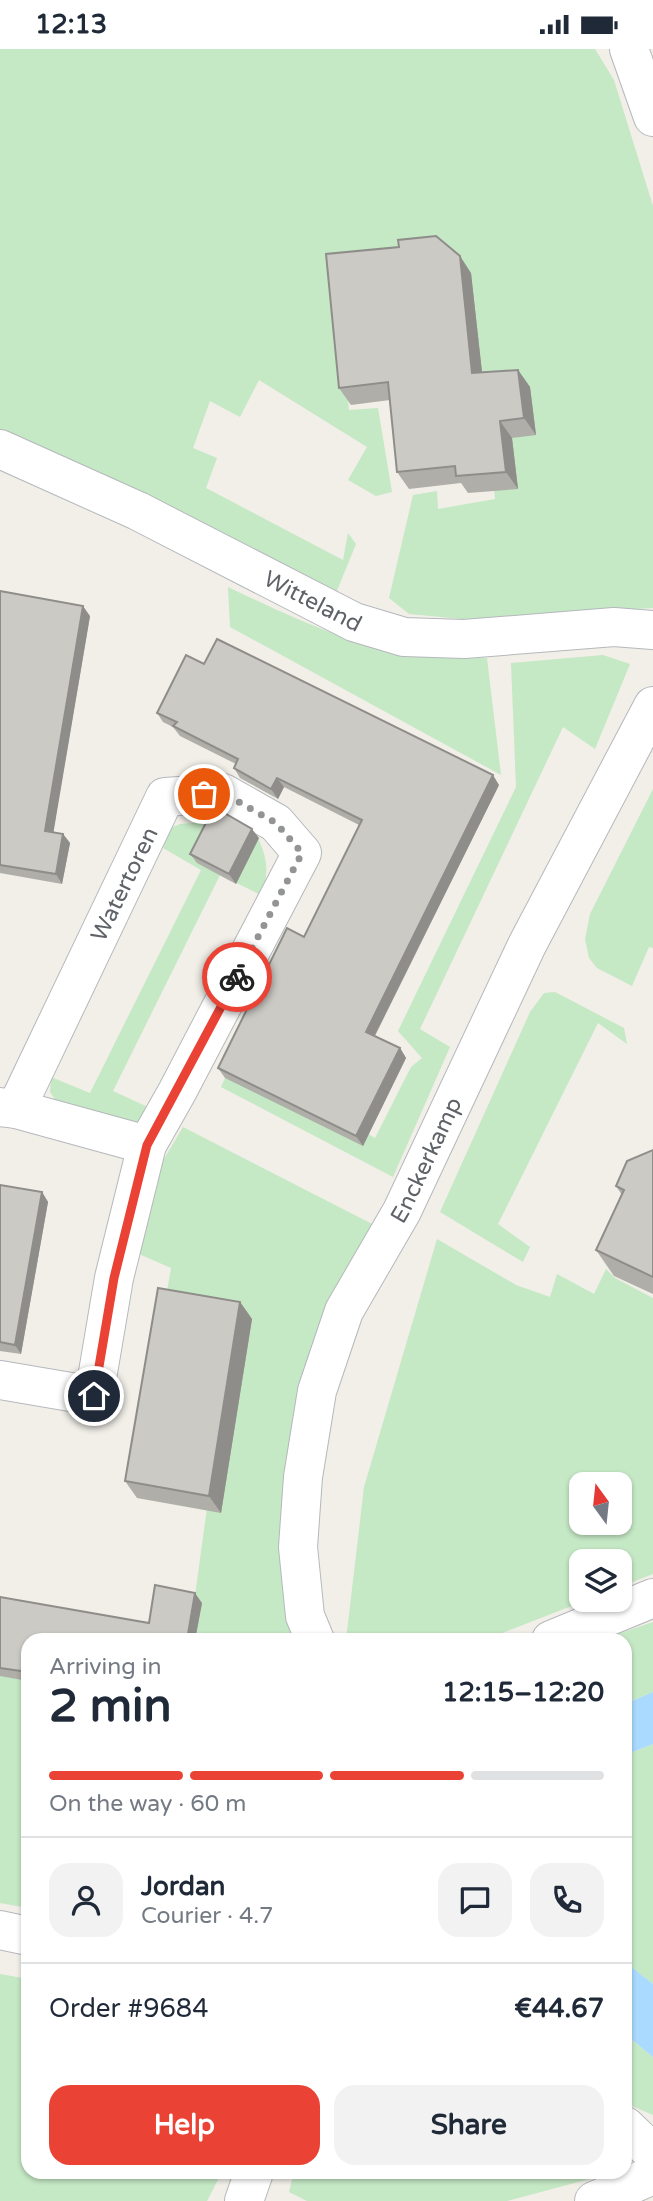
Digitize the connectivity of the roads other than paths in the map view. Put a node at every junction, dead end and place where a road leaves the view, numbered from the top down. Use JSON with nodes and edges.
{"nodes":[{"id":1,"x":629,"y":49,"type":"edge"},
{"id":2,"x":653,"y":117,"type":"edge"},
{"id":3,"x":0,"y":449,"type":"edge"},
{"id":4,"x":653,"y":631,"type":"edge"},
{"id":5,"x":653,"y":706,"type":"edge"},
{"id":6,"x":8,"y":1108,"type":"edge"},
{"id":7,"x":147,"y":1145,"type":"junction"},
{"id":8,"x":0,"y":1380,"type":"edge"},
{"id":9,"x":653,"y":1598,"type":"edge"},
{"id":10,"x":312,"y":1633,"type":"edge"},
{"id":11,"x":568,"y":1633,"type":"edge"},
{"id":12,"x":0,"y":1930,"type":"edge"},
{"id":13,"x":21,"y":1934,"type":"edge"},
{"id":14,"x":632,"y":2133,"type":"edge"},
{"id":15,"x":653,"y":2153,"type":"edge"},
{"id":16,"x":653,"y":2175,"type":"edge"},
{"id":17,"x":594,"y":2201,"type":"edge"}],
"edges":[{"from":1,"to":2,"type":"street"},
{"from":3,"to":4,"type":"street","name":"Witteland"},
{"from":5,"to":10,"type":"street","name":"Enckerkamp"},
{"from":6,"to":7,"type":"street","name":"Watertoren"},
{"from":6,"to":7,"type":"street","name":"Watertoren"},
{"from":7,"to":8,"type":"street","name":"Watertoren"},
{"from":9,"to":11,"type":"street"},
{"from":12,"to":13,"type":"street"},
{"from":14,"to":15,"type":"street"},
{"from":16,"to":17,"type":"street"}]}
